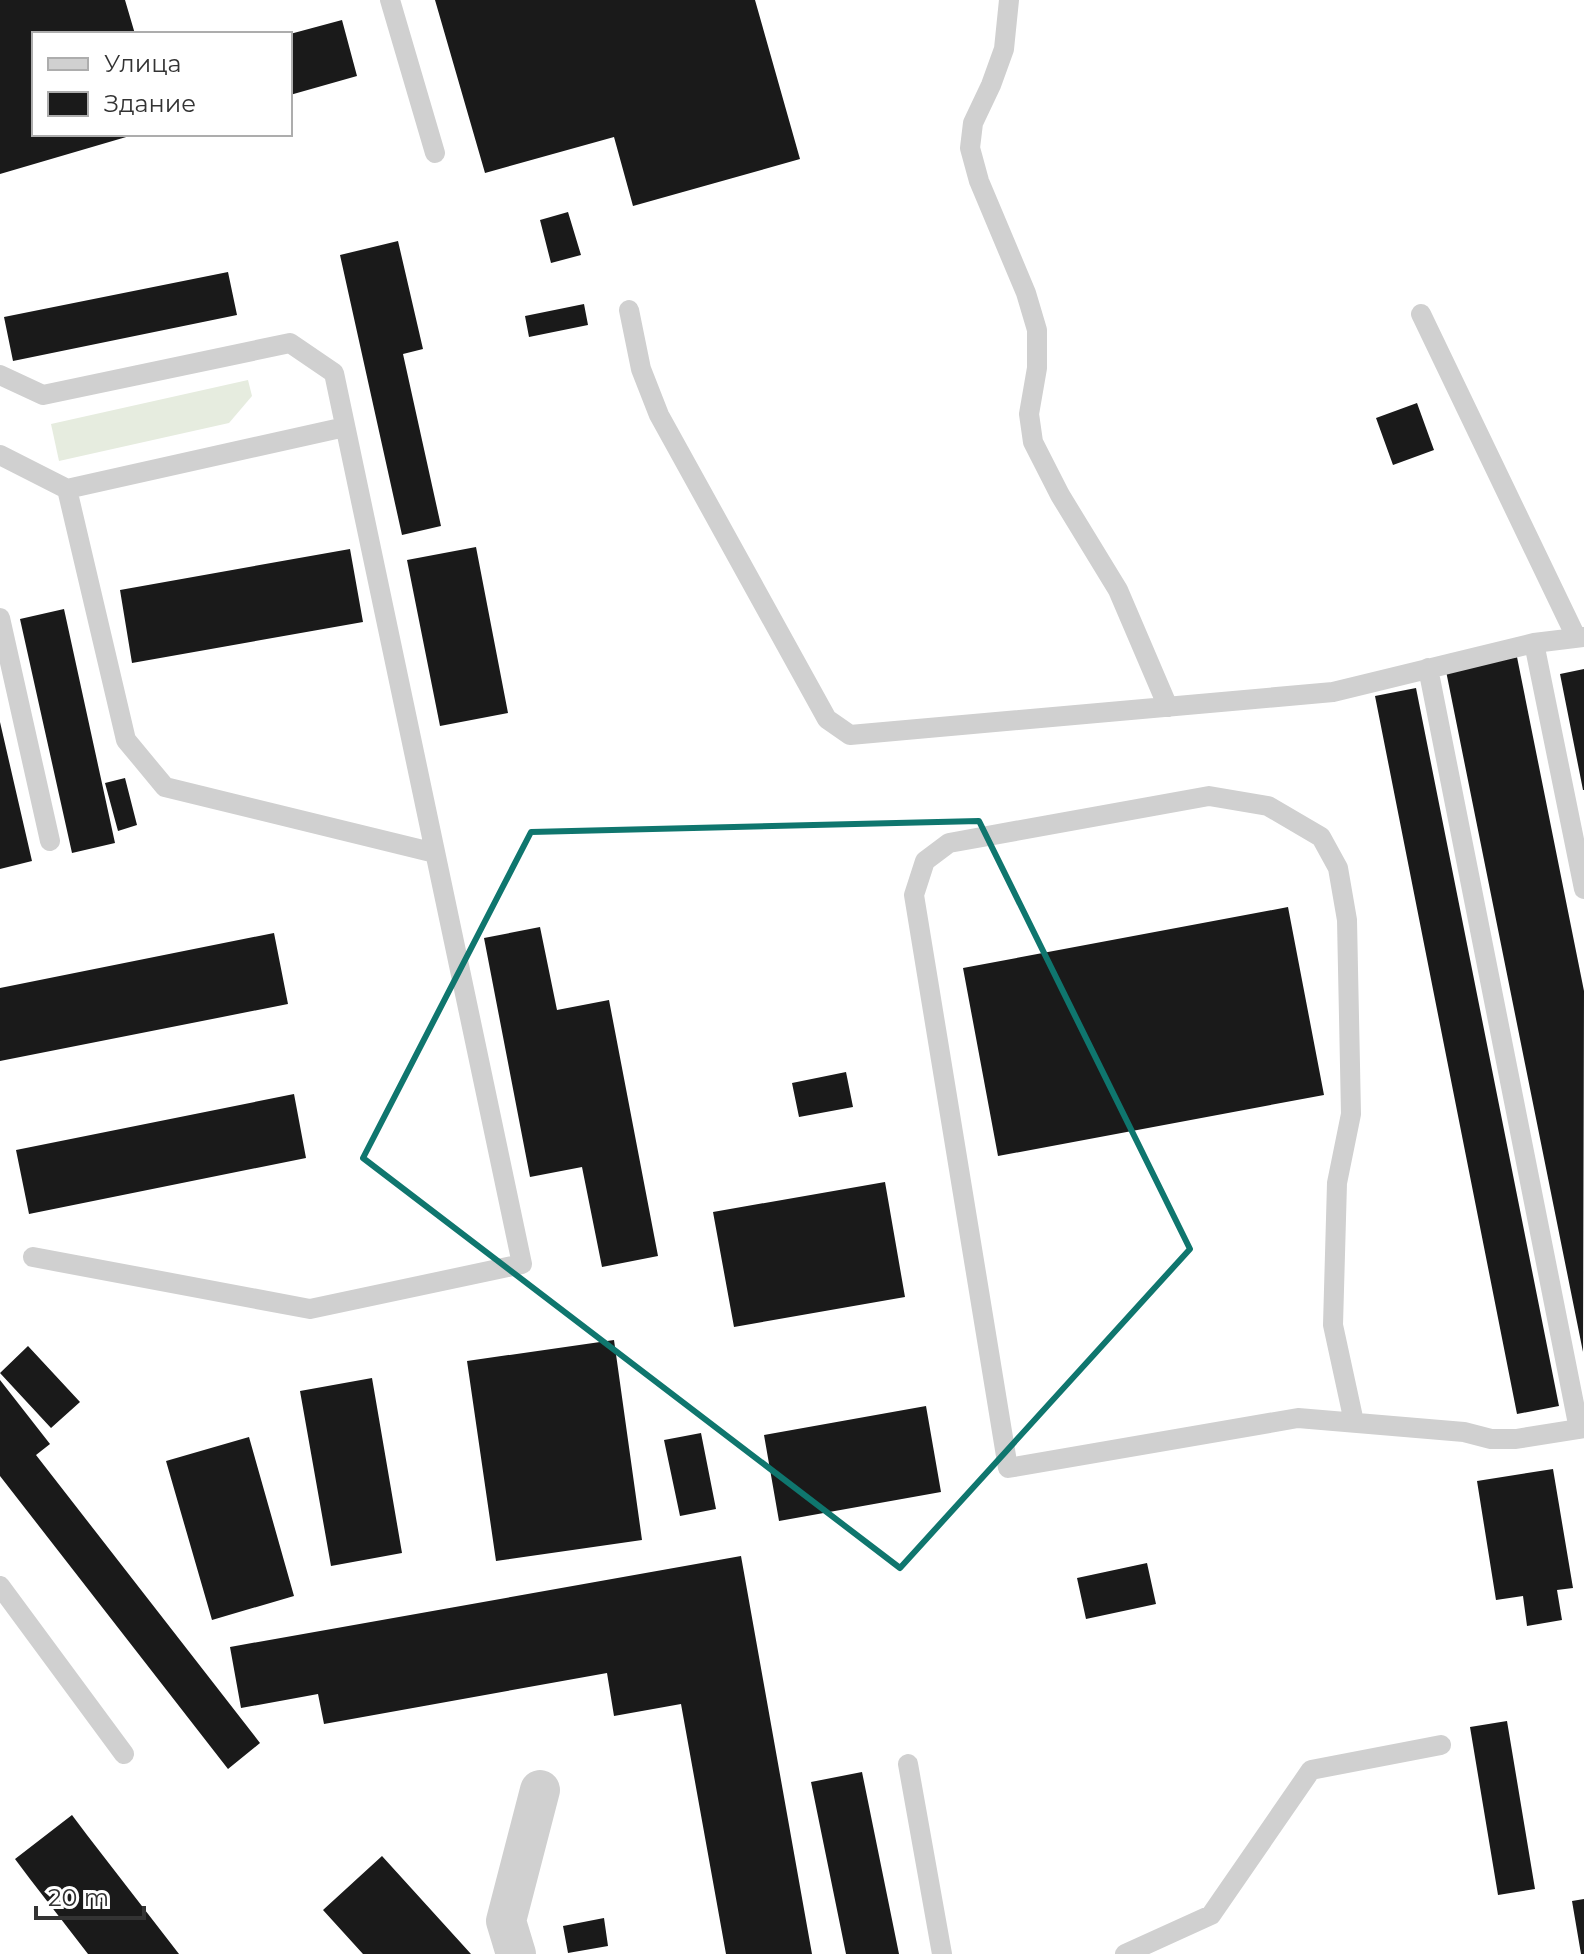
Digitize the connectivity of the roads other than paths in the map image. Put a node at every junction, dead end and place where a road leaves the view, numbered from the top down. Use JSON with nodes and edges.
{"nodes":[{"id":1,"x":390,"y":0,"type":"edge"},
{"id":2,"x":1009,"y":0,"type":"edge"},
{"id":3,"x":435,"y":153,"type":"dead end"},
{"id":4,"x":629,"y":310,"type":"dead end"},
{"id":5,"x":1421,"y":314,"type":"dead end"},
{"id":6,"x":0,"y":375,"type":"edge"},
{"id":7,"x":345,"y":427,"type":"junction"},
{"id":8,"x":0,"y":455,"type":"edge"},
{"id":9,"x":67,"y":489,"type":"junction"},
{"id":10,"x":0,"y":618,"type":"edge"},
{"id":11,"x":1580,"y":637,"type":"edge"},
{"id":12,"x":1534,"y":643,"type":"junction"},
{"id":13,"x":1428,"y":668,"type":"junction"},
{"id":14,"x":1168,"y":707,"type":"junction"},
{"id":15,"x":50,"y":841,"type":"dead end"},
{"id":16,"x":435,"y":853,"type":"junction"},
{"id":17,"x":1584,"y":889,"type":"edge"},
{"id":18,"x":33,"y":1257,"type":"dead end"},
{"id":19,"x":1354,"y":1422,"type":"junction"},
{"id":20,"x":1582,"y":1429,"type":"edge"},
{"id":21,"x":0,"y":1586,"type":"edge"},
{"id":22,"x":1441,"y":1745,"type":"dead end"},
{"id":23,"x":124,"y":1754,"type":"dead end"},
{"id":24,"x":908,"y":1764,"type":"dead end"},
{"id":25,"x":540,"y":1790,"type":"dead end"},
{"id":26,"x":516,"y":1954,"type":"edge"},
{"id":27,"x":942,"y":1954,"type":"edge"},
{"id":28,"x":1125,"y":1954,"type":"edge"}],
"edges":[{"from":1,"to":3,"type":"lane"},
{"from":2,"to":14,"type":"lane"},
{"from":4,"to":14,"type":"lane"},
{"from":5,"to":11,"type":"lane"},
{"from":6,"to":7,"type":"lane"},
{"from":7,"to":9,"type":"lane"},
{"from":7,"to":16,"type":"lane"},
{"from":8,"to":9,"type":"lane"},
{"from":9,"to":16,"type":"lane"},
{"from":10,"to":15,"type":"lane"},
{"from":11,"to":12,"type":"lane"},
{"from":12,"to":13,"type":"lane"},
{"from":12,"to":17,"type":"lane"},
{"from":13,"to":14,"type":"lane"},
{"from":13,"to":20,"type":"lane"},
{"from":16,"to":18,"type":"lane"},
{"from":19,"to":19,"type":"lane"},
{"from":19,"to":20,"type":"lane"},
{"from":21,"to":23,"type":"lane"},
{"from":22,"to":28,"type":"lane"},
{"from":24,"to":27,"type":"lane"},
{"from":25,"to":26,"type":"street"}]}
